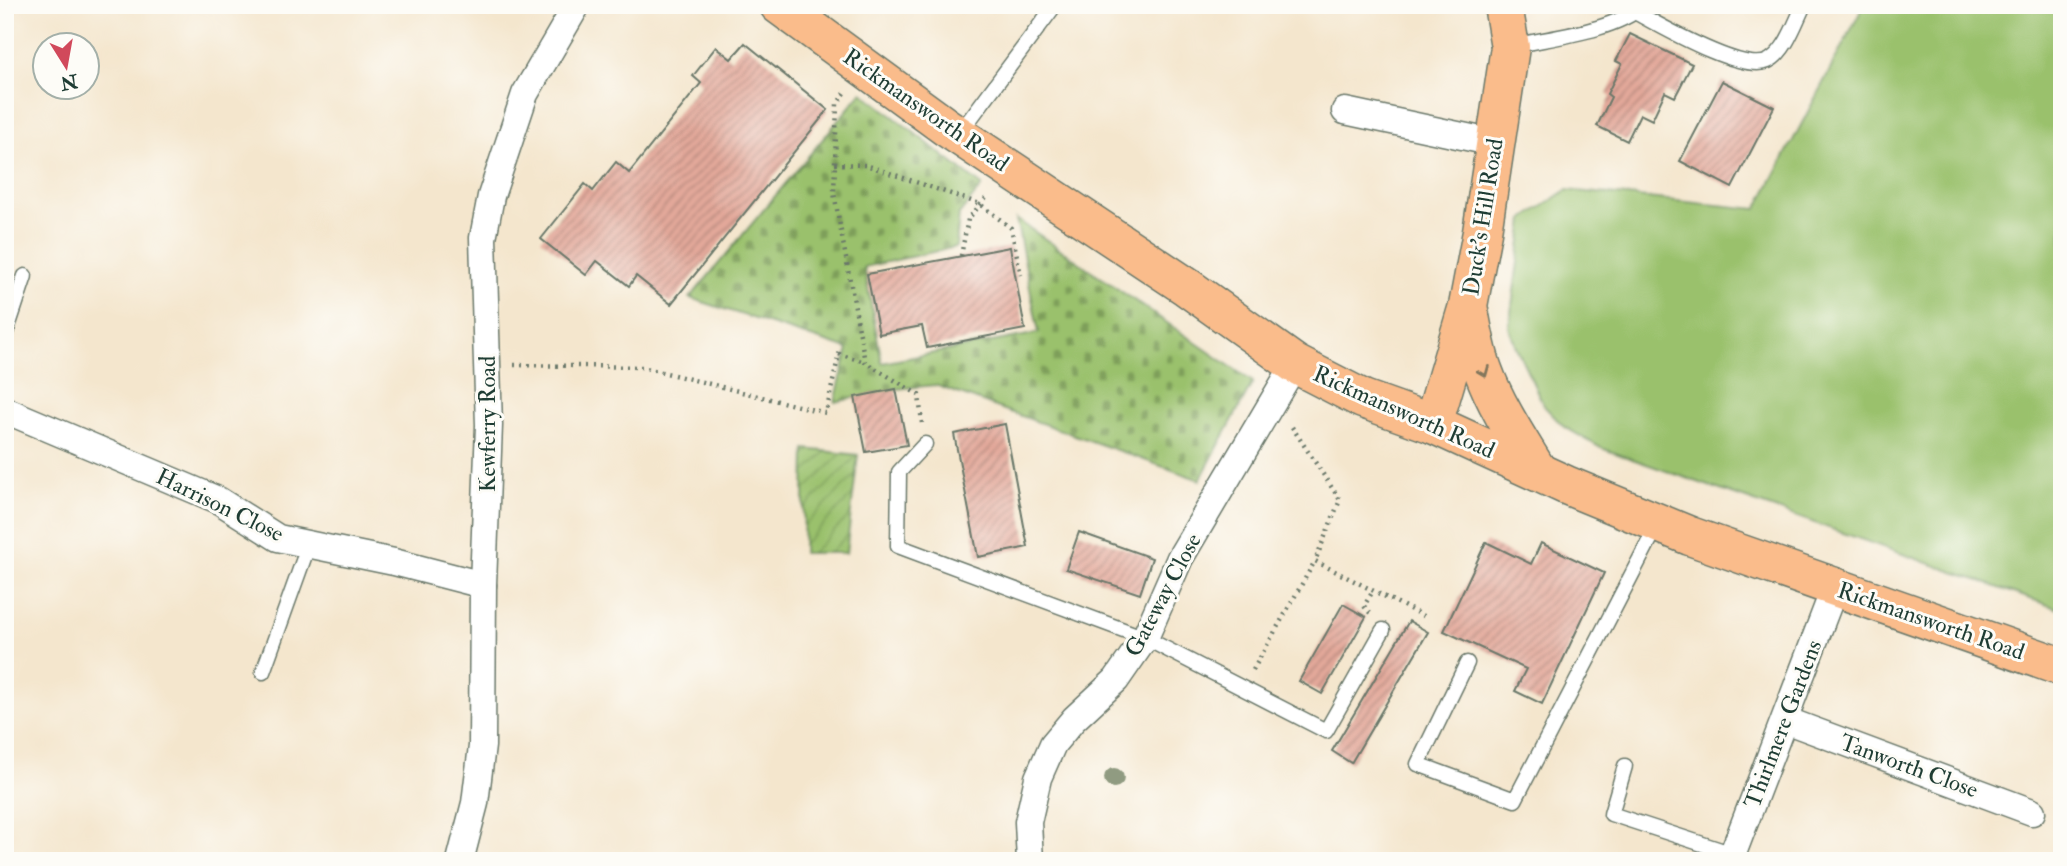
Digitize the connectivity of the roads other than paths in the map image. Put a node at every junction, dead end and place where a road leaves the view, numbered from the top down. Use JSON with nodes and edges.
{"nodes":[{"id":1,"x":577,"y":5,"type":"edge"},
{"id":2,"x":1055,"y":5,"type":"edge"},
{"id":3,"x":1503,"y":5,"type":"edge"},
{"id":4,"x":1804,"y":5,"type":"edge"},
{"id":5,"x":1639,"y":9,"type":"edge"},
{"id":6,"x":802,"y":12,"type":"edge"},
{"id":7,"x":1510,"y":47,"type":"junction"},
{"id":8,"x":1345,"y":111,"type":"dead end"},
{"id":9,"x":958,"y":135,"type":"junction"},
{"id":10,"x":1495,"y":143,"type":"junction"},
{"id":11,"x":25,"y":276,"type":"dead end"},
{"id":12,"x":1468,"y":306,"type":"junction"},
{"id":13,"x":5,"y":336,"type":"edge"},
{"id":14,"x":1295,"y":364,"type":"junction"},
{"id":15,"x":5,"y":410,"type":"edge"},
{"id":16,"x":1433,"y":424,"type":"junction"},
{"id":17,"x":925,"y":444,"type":"road end"},
{"id":18,"x":1538,"y":472,"type":"junction"},
{"id":19,"x":1659,"y":523,"type":"junction"},
{"id":20,"x":309,"y":544,"type":"junction"},
{"id":21,"x":483,"y":585,"type":"junction"},
{"id":22,"x":1835,"y":587,"type":"junction"},
{"id":23,"x":1383,"y":630,"type":"dead end"},
{"id":24,"x":1145,"y":638,"type":"junction"},
{"id":25,"x":1467,"y":663,"type":"dead end"},
{"id":26,"x":2062,"y":667,"type":"edge"},
{"id":27,"x":263,"y":672,"type":"dead end"},
{"id":28,"x":1785,"y":720,"type":"junction"},
{"id":29,"x":1625,"y":766,"type":"dead end"},
{"id":30,"x":2032,"y":812,"type":"dead end"},
{"id":31,"x":1731,"y":858,"type":"edge"},
{"id":32,"x":460,"y":861,"type":"edge"},
{"id":33,"x":1030,"y":861,"type":"edge"}],
"edges":[{"from":1,"to":21,"type":"street","name":"Kewferry Road"},
{"from":2,"to":9,"type":"lane"},
{"from":3,"to":7,"type":"main road","name":"Duck's Hill Road"},
{"from":4,"to":5,"type":"lane"},
{"from":5,"to":7,"type":"lane"},
{"from":6,"to":9,"type":"main road","name":"Rickmansworth Road"},
{"from":7,"to":10,"type":"main road","name":"Duck's Hill Road"},
{"from":8,"to":10,"type":"street"},
{"from":9,"to":14,"type":"main road","name":"Rickmansworth Road"},
{"from":10,"to":12,"type":"main road","name":"Duck's Hill Road"},
{"from":11,"to":13,"type":"lane"},
{"from":12,"to":16,"type":"main road","name":"Duck's Hill Road"},
{"from":12,"to":18,"type":"main road","one_way":true},
{"from":14,"to":16,"type":"main road","name":"Rickmansworth Road"},
{"from":14,"to":24,"type":"street","name":"Gateway Close"},
{"from":15,"to":20,"type":"street","name":"Harrison Close"},
{"from":16,"to":18,"type":"main road","name":"Rickmansworth Road"},
{"from":17,"to":24,"type":"lane"},
{"from":18,"to":19,"type":"main road","name":"Rickmansworth Road"},
{"from":19,"to":22,"type":"main road","name":"Rickmansworth Road"},
{"from":19,"to":25,"type":"lane"},
{"from":20,"to":21,"type":"street","name":"Harrison Close"},
{"from":20,"to":27,"type":"lane"},
{"from":21,"to":32,"type":"street","name":"Kewferry Road"},
{"from":22,"to":26,"type":"main road","name":"Rickmansworth Road"},
{"from":22,"to":28,"type":"street","name":"Thirlmere Gardens"},
{"from":23,"to":24,"type":"lane"},
{"from":24,"to":33,"type":"street","name":"Gateway Close"},
{"from":28,"to":30,"type":"street","name":"Tanworth Close"},
{"from":28,"to":31,"type":"street","name":"Thirlmere Gardens"},
{"from":29,"to":31,"type":"lane"}]}
